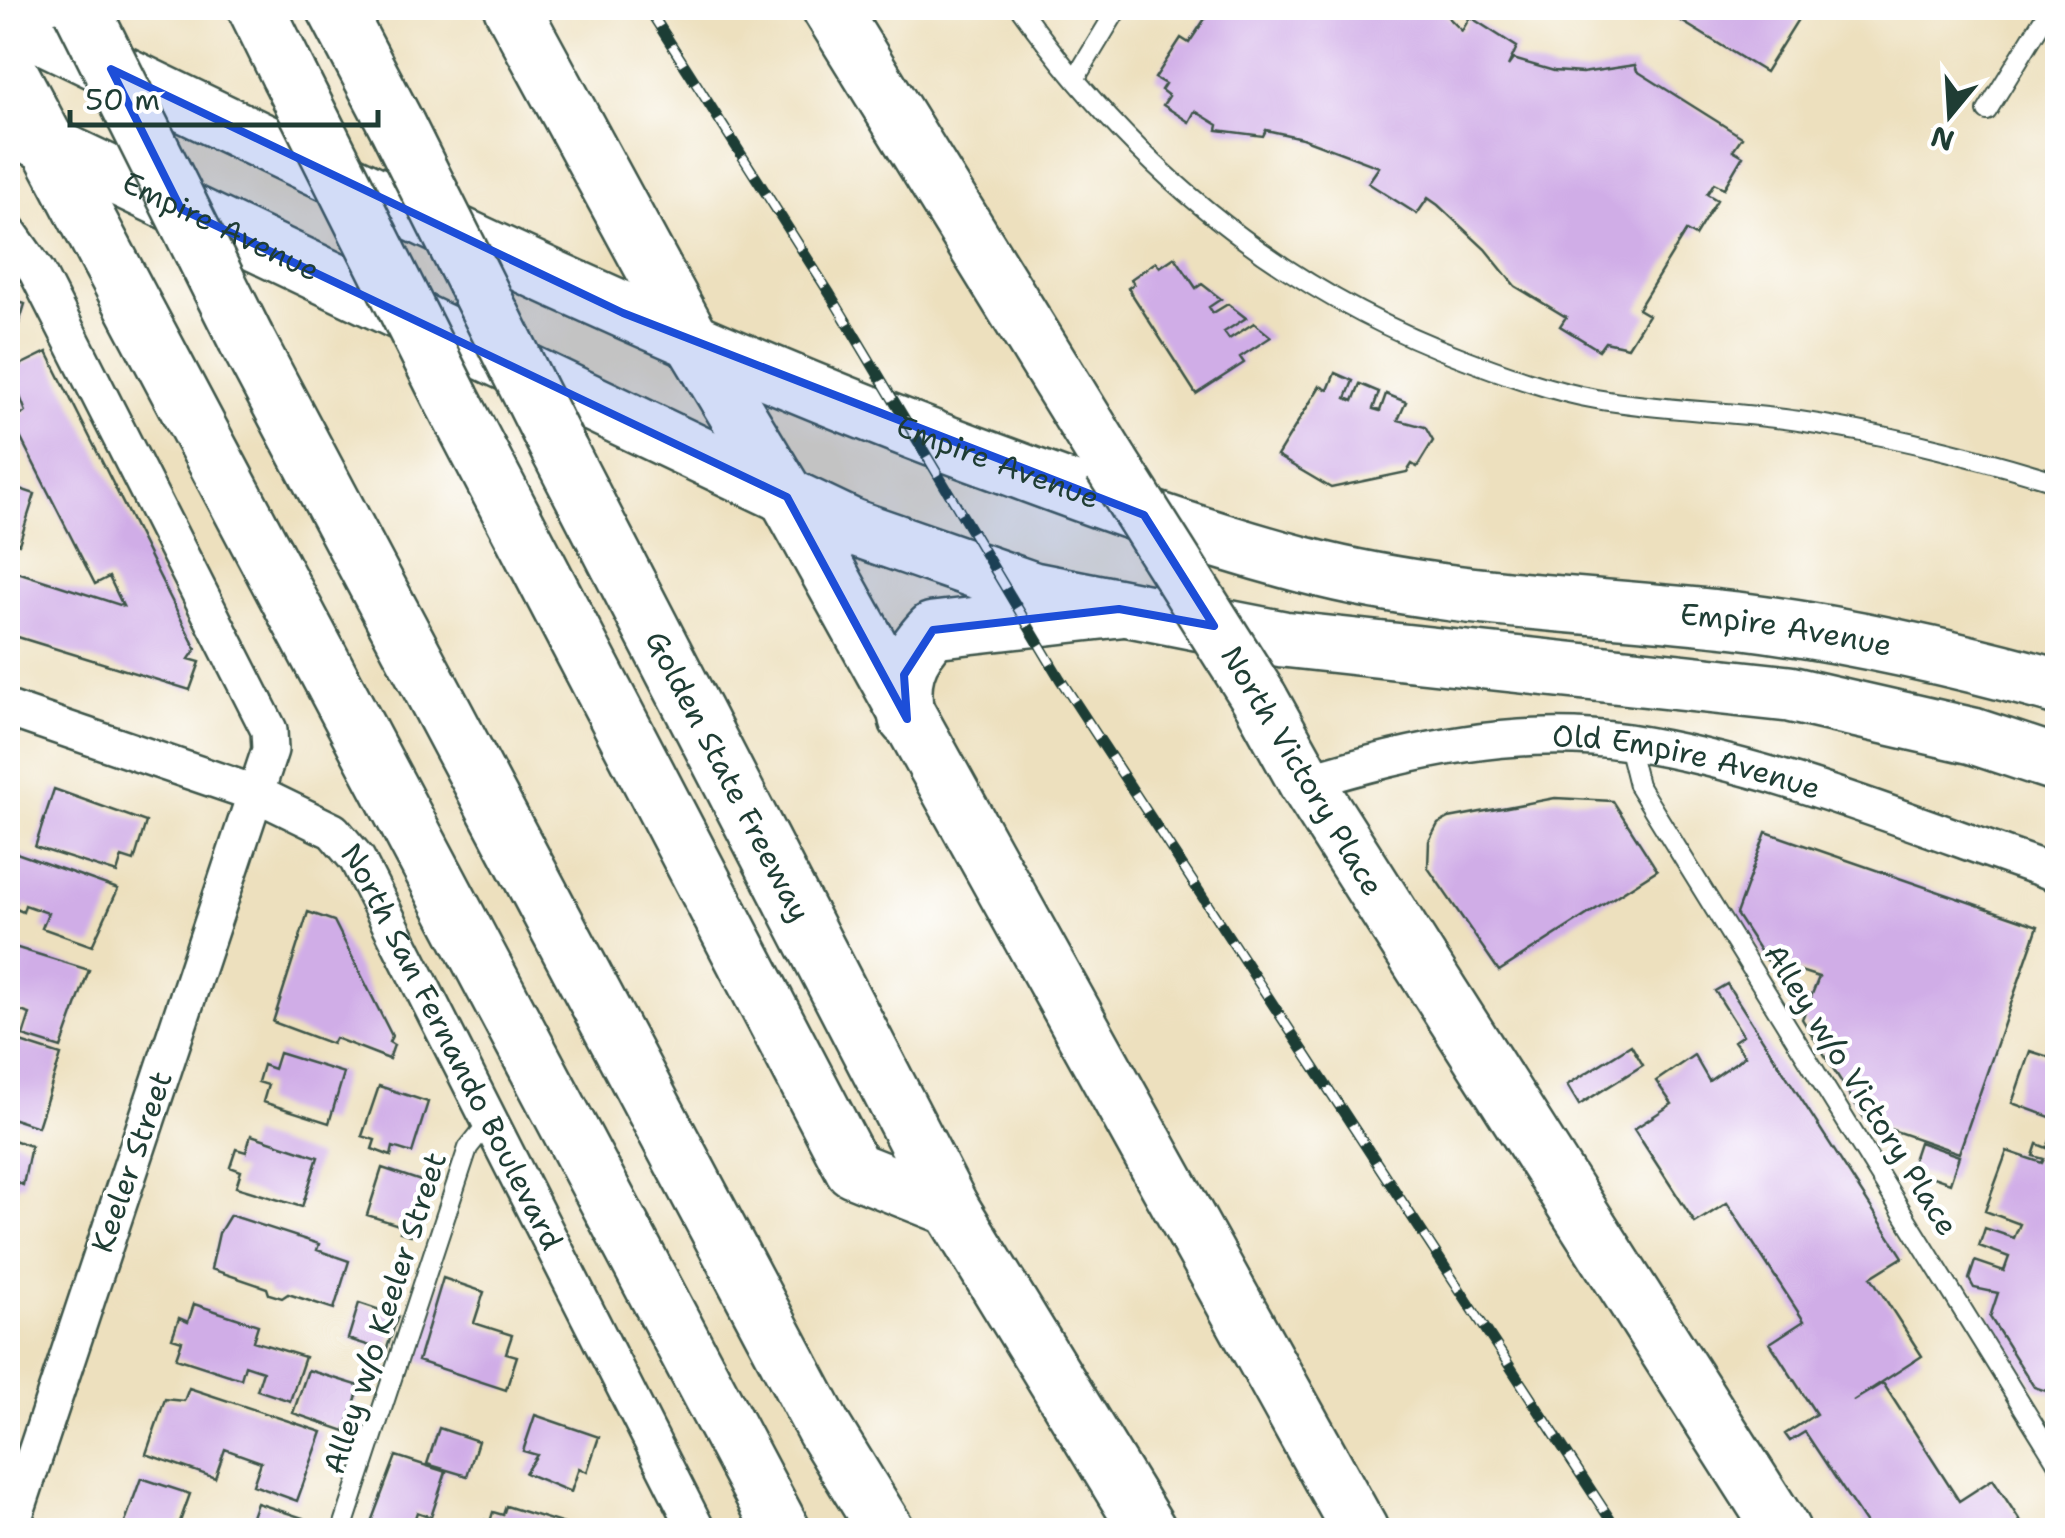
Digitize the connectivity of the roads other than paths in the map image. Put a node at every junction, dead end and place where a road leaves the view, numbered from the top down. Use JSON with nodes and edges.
{"nodes":[{"id":1,"x":81,"y":8,"type":"edge"},
{"id":2,"x":256,"y":8,"type":"edge"},
{"id":3,"x":336,"y":8,"type":"edge"},
{"id":4,"x":512,"y":8,"type":"edge"},
{"id":5,"x":830,"y":8,"type":"edge"},
{"id":6,"x":1020,"y":8,"type":"edge"},
{"id":7,"x":1118,"y":8,"type":"edge"},
{"id":8,"x":2050,"y":11,"type":"edge"},
{"id":9,"x":8,"y":19,"type":"edge"},
{"id":10,"x":8,"y":69,"type":"edge"},
{"id":11,"x":1075,"y":80,"type":"junction"},
{"id":12,"x":1987,"y":111,"type":"dead end"},
{"id":13,"x":28,"y":135,"type":"edge"},
{"id":14,"x":8,"y":231,"type":"edge"},
{"id":15,"x":694,"y":344,"type":"junction"},
{"id":16,"x":2058,"y":482,"type":"edge"},
{"id":17,"x":788,"y":496,"type":"junction"},
{"id":18,"x":1120,"y":610,"type":"junction"},
{"id":19,"x":2058,"y":686,"type":"edge"},
{"id":20,"x":8,"y":709,"type":"edge"},
{"id":21,"x":907,"y":720,"type":"junction"},
{"id":22,"x":1627,"y":741,"type":"junction"},
{"id":23,"x":2058,"y":764,"type":"edge"},
{"id":24,"x":1306,"y":782,"type":"junction"},
{"id":25,"x":257,"y":794,"type":"junction"},
{"id":26,"x":2058,"y":874,"type":"edge"},
{"id":27,"x":491,"y":1118,"type":"junction"},
{"id":28,"x":950,"y":1208,"type":"junction"},
{"id":29,"x":2058,"y":1464,"type":"edge"},
{"id":30,"x":16,"y":1482,"type":"edge"},
{"id":31,"x":679,"y":1496,"type":"junction"},
{"id":32,"x":10,"y":1530,"type":"edge"},
{"id":33,"x":342,"y":1530,"type":"edge"},
{"id":34,"x":667,"y":1530,"type":"edge"},
{"id":35,"x":697,"y":1530,"type":"edge"},
{"id":36,"x":782,"y":1530,"type":"edge"},
{"id":37,"x":886,"y":1530,"type":"edge"},
{"id":38,"x":1148,"y":1530,"type":"edge"},
{"id":39,"x":1360,"y":1530,"type":"edge"},
{"id":40,"x":1782,"y":1530,"type":"edge"}],
"edges":[{"from":1,"to":37,"type":"main road","bridge":true},
{"from":2,"to":28,"type":"main road","bridge":true},
{"from":3,"to":28,"type":"main road","name":"Golden State Freeway","bridge":true},
{"from":4,"to":15,"type":"main road"},
{"from":5,"to":24,"type":"main road","name":"North Victory Place","bridge":true},
{"from":6,"to":11,"type":"lane"},
{"from":7,"to":11,"type":"lane"},
{"from":8,"to":12,"type":"lane"},
{"from":9,"to":15,"type":"main road","name":"Empire Avenue"},
{"from":10,"to":13,"type":"main road"},
{"from":11,"to":16,"type":"lane"},
{"from":13,"to":17,"type":"main road","name":"Empire Avenue"},
{"from":13,"to":36,"type":"main road"},
{"from":14,"to":25,"type":"street"},
{"from":15,"to":17,"type":"main road"},
{"from":15,"to":19,"type":"main road","name":"Empire Avenue"},
{"from":17,"to":18,"type":"main road","name":"Empire Avenue"},
{"from":17,"to":21,"type":"main road"},
{"from":18,"to":21,"type":"main road"},
{"from":18,"to":23,"type":"main road","name":"Empire Avenue"},
{"from":20,"to":25,"type":"street","name":"North San Fernando Boulevard"},
{"from":21,"to":39,"type":"main road"},
{"from":22,"to":24,"type":"street","name":"Old Empire Avenue"},
{"from":22,"to":26,"type":"street","name":"Old Empire Avenue"},
{"from":22,"to":29,"type":"lane","name":"Alley w/o Victory Place"},
{"from":24,"to":40,"type":"main road","name":"North Victory Place"},
{"from":25,"to":27,"type":"street","name":"North San Fernando Boulevard"},
{"from":25,"to":30,"type":"street","name":"Keeler Street"},
{"from":27,"to":31,"type":"street","name":"North San Fernando Boulevard"},
{"from":27,"to":33,"type":"lane","name":"Alley w/o Keeler Street"},
{"from":28,"to":38,"type":"main road","name":"Golden State Freeway"},
{"from":30,"to":32,"type":"street","name":"Keeler Street"},
{"from":31,"to":34,"type":"street"},
{"from":31,"to":35,"type":"street","name":"North San Fernando Boulevard"}]}
